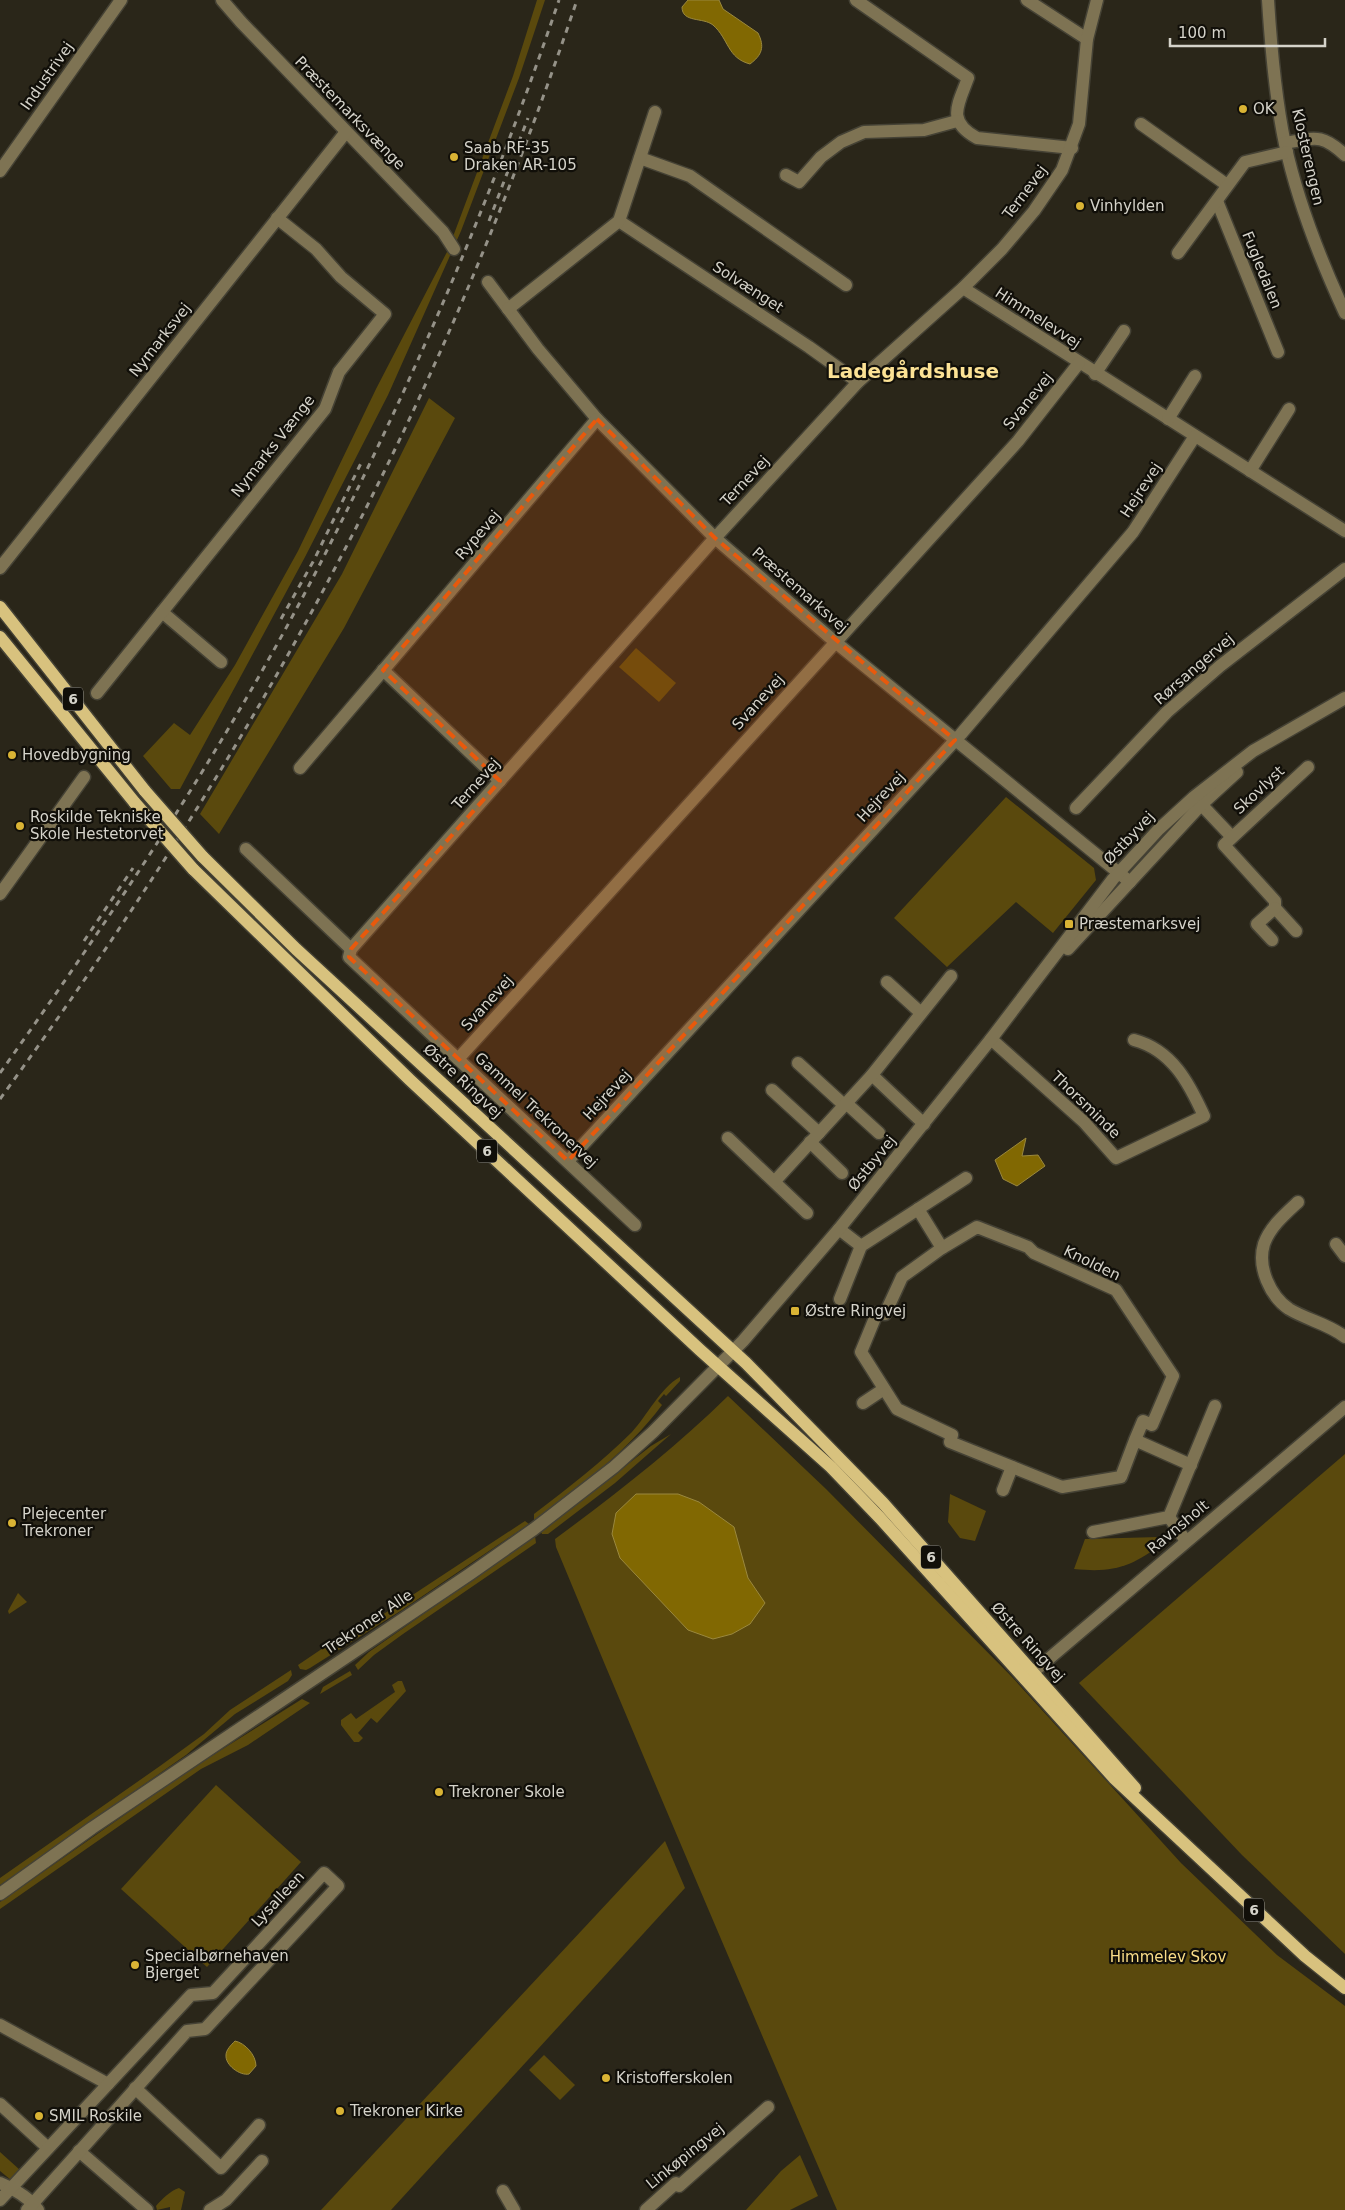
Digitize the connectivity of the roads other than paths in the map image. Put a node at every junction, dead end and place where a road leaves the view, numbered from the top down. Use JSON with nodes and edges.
{"nodes":[{"id":1,"x":121,"y":0,"type":"edge"},
{"id":2,"x":222,"y":0,"type":"edge"},
{"id":3,"x":856,"y":0,"type":"edge"},
{"id":4,"x":1027,"y":0,"type":"edge"},
{"id":5,"x":1096,"y":0,"type":"edge"},
{"id":6,"x":1268,"y":0,"type":"edge"},
{"id":7,"x":1088,"y":39,"type":"junction"},
{"id":8,"x":655,"y":112,"type":"dead end"},
{"id":9,"x":958,"y":121,"type":"junction"},
{"id":10,"x":1141,"y":124,"type":"dead end"},
{"id":11,"x":346,"y":132,"type":"junction"},
{"id":12,"x":1072,"y":148,"type":"junction"},
{"id":13,"x":1286,"y":148,"type":"junction"},
{"id":14,"x":1345,"y":155,"type":"edge"},
{"id":15,"x":640,"y":158,"type":"junction"},
{"id":16,"x":0,"y":171,"type":"edge"},
{"id":17,"x":786,"y":175,"type":"dead end"},
{"id":18,"x":1227,"y":185,"type":"junction"},
{"id":19,"x":1217,"y":201,"type":"junction"},
{"id":20,"x":277,"y":218,"type":"junction"},
{"id":21,"x":619,"y":221,"type":"junction"},
{"id":22,"x":454,"y":249,"type":"dead end"},
{"id":23,"x":1178,"y":253,"type":"dead end"},
{"id":24,"x":488,"y":282,"type":"dead end"},
{"id":25,"x":846,"y":285,"type":"dead end"},
{"id":26,"x":963,"y":288,"type":"junction"},
{"id":27,"x":508,"y":309,"type":"junction"},
{"id":28,"x":1345,"y":313,"type":"edge"},
{"id":29,"x":1124,"y":330,"type":"dead end"},
{"id":30,"x":1278,"y":352,"type":"dead end"},
{"id":31,"x":1079,"y":363,"type":"junction"},
{"id":32,"x":1095,"y":374,"type":"junction"},
{"id":33,"x":1195,"y":376,"type":"dead end"},
{"id":34,"x":858,"y":382,"type":"junction"},
{"id":35,"x":1289,"y":409,"type":"dead end"},
{"id":36,"x":597,"y":419,"type":"junction"},
{"id":37,"x":1168,"y":419,"type":"junction"},
{"id":38,"x":1195,"y":436,"type":"junction"},
{"id":39,"x":1250,"y":471,"type":"junction"},
{"id":40,"x":1345,"y":531,"type":"edge"},
{"id":41,"x":715,"y":538,"type":"junction"},
{"id":42,"x":0,"y":568,"type":"edge"},
{"id":43,"x":1345,"y":569,"type":"edge"},
{"id":44,"x":0,"y":607,"type":"edge"},
{"id":45,"x":162,"y":612,"type":"junction"},
{"id":46,"x":0,"y":637,"type":"edge"},
{"id":47,"x":834,"y":641,"type":"junction"},
{"id":48,"x":221,"y":662,"type":"dead end"},
{"id":49,"x":384,"y":670,"type":"junction"},
{"id":50,"x":97,"y":693,"type":"dead end"},
{"id":51,"x":1345,"y":698,"type":"edge"},
{"id":52,"x":955,"y":740,"type":"junction"},
{"id":53,"x":1308,"y":767,"type":"dead end"},
{"id":54,"x":300,"y":768,"type":"dead end"},
{"id":55,"x":84,"y":776,"type":"dead end"},
{"id":56,"x":500,"y":781,"type":"junction"},
{"id":57,"x":1198,"y":801,"type":"junction"},
{"id":58,"x":1076,"y":808,"type":"dead end"},
{"id":59,"x":1232,"y":837,"type":"junction"},
{"id":60,"x":246,"y":849,"type":"dead end"},
{"id":61,"x":1118,"y":872,"type":"junction"},
{"id":62,"x":1130,"y":882,"type":"junction"},
{"id":63,"x":0,"y":894,"type":"edge"},
{"id":64,"x":1275,"y":908,"type":"junction"},
{"id":65,"x":1296,"y":931,"type":"dead end"},
{"id":66,"x":1272,"y":940,"type":"dead end"},
{"id":67,"x":350,"y":953,"type":"junction"},
{"id":68,"x":951,"y":976,"type":"dead end"},
{"id":69,"x":887,"y":982,"type":"dead end"},
{"id":70,"x":1029,"y":990,"type":"junction"},
{"id":71,"x":921,"y":1013,"type":"junction"},
{"id":72,"x":991,"y":1039,"type":"junction"},
{"id":73,"x":1134,"y":1040,"type":"dead end"},
{"id":74,"x":458,"y":1059,"type":"junction"},
{"id":75,"x":798,"y":1063,"type":"dead end"},
{"id":76,"x":872,"y":1074,"type":"junction"},
{"id":77,"x":772,"y":1090,"type":"dead end"},
{"id":78,"x":845,"y":1104,"type":"junction"},
{"id":79,"x":924,"y":1124,"type":"junction"},
{"id":80,"x":819,"y":1132,"type":"junction"},
{"id":81,"x":879,"y":1133,"type":"dead end"},
{"id":82,"x":728,"y":1138,"type":"dead end"},
{"id":83,"x":810,"y":1142,"type":"junction"},
{"id":84,"x":568,"y":1161,"type":"junction"},
{"id":85,"x":842,"y":1173,"type":"dead end"},
{"id":86,"x":966,"y":1178,"type":"dead end"},
{"id":87,"x":774,"y":1182,"type":"junction"},
{"id":88,"x":1298,"y":1202,"type":"dead end"},
{"id":89,"x":918,"y":1209,"type":"junction"},
{"id":90,"x":807,"y":1213,"type":"dead end"},
{"id":91,"x":635,"y":1225,"type":"dead end"},
{"id":92,"x":839,"y":1229,"type":"junction"},
{"id":93,"x":1336,"y":1244,"type":"dead end"},
{"id":94,"x":861,"y":1246,"type":"junction"},
{"id":95,"x":942,"y":1248,"type":"junction"},
{"id":96,"x":1345,"y":1256,"type":"edge"},
{"id":97,"x":840,"y":1299,"type":"dead end"},
{"id":98,"x":1344,"y":1332,"type":"edge"},
{"id":99,"x":733,"y":1350,"type":"junction"},
{"id":100,"x":718,"y":1366,"type":"junction"},
{"id":101,"x":884,"y":1389,"type":"junction"},
{"id":102,"x":863,"y":1403,"type":"dead end"},
{"id":103,"x":1215,"y":1406,"type":"dead end"},
{"id":104,"x":1345,"y":1408,"type":"edge"},
{"id":105,"x":1135,"y":1440,"type":"junction"},
{"id":106,"x":1191,"y":1464,"type":"junction"},
{"id":107,"x":1012,"y":1467,"type":"junction"},
{"id":108,"x":1003,"y":1490,"type":"dead end"},
{"id":109,"x":1169,"y":1517,"type":"junction"},
{"id":110,"x":1093,"y":1532,"type":"dead end"},
{"id":111,"x":1186,"y":1541,"type":"junction"},
{"id":112,"x":1030,"y":1676,"type":"junction"},
{"id":113,"x":0,"y":1894,"type":"edge"},
{"id":114,"x":1345,"y":1988,"type":"edge"},
{"id":115,"x":213,"y":1993,"type":"junction"},
{"id":116,"x":227,"y":2006,"type":"junction"},
{"id":117,"x":0,"y":2024,"type":"edge"},
{"id":118,"x":108,"y":2084,"type":"junction"},
{"id":119,"x":134,"y":2088,"type":"junction"},
{"id":120,"x":0,"y":2104,"type":"edge"},
{"id":121,"x":768,"y":2107,"type":"dead end"},
{"id":122,"x":259,"y":2126,"type":"dead end"},
{"id":123,"x":48,"y":2148,"type":"junction"},
{"id":124,"x":79,"y":2151,"type":"junction"},
{"id":125,"x":262,"y":2161,"type":"dead end"},
{"id":126,"x":6,"y":2186,"type":"edge"},
{"id":127,"x":503,"y":2191,"type":"dead end"},
{"id":128,"x":0,"y":2200,"type":"edge"},
{"id":129,"x":33,"y":2208,"type":"edge"},
{"id":130,"x":147,"y":2210,"type":"edge"},
{"id":131,"x":210,"y":2210,"type":"edge"},
{"id":132,"x":514,"y":2210,"type":"edge"},
{"id":133,"x":646,"y":2210,"type":"edge"}],
"edges":[{"from":1,"to":16,"type":"street","name":"Industrivej"},
{"from":2,"to":11,"type":"street","name":"Præstemarksvænge"},
{"from":3,"to":9,"type":"street"},
{"from":4,"to":7,"type":"street"},
{"from":5,"to":7,"type":"street","name":"Ternevej"},
{"from":6,"to":13,"type":"street","name":"Klosterengen"},
{"from":7,"to":12,"type":"street","name":"Ternevej"},
{"from":8,"to":15,"type":"street"},
{"from":9,"to":12,"type":"street"},
{"from":9,"to":17,"type":"street"},
{"from":10,"to":18,"type":"street"},
{"from":11,"to":20,"type":"street","name":"Nymarksvej"},
{"from":11,"to":22,"type":"street","name":"Præstemarksvænge"},
{"from":12,"to":26,"type":"street","name":"Ternevej"},
{"from":13,"to":14,"type":"street"},
{"from":13,"to":18,"type":"street"},
{"from":13,"to":28,"type":"street","name":"Klosterengen"},
{"from":15,"to":21,"type":"street"},
{"from":15,"to":25,"type":"street"},
{"from":18,"to":19,"type":"street"},
{"from":19,"to":23,"type":"street"},
{"from":19,"to":30,"type":"street","name":"Fugledalen"},
{"from":20,"to":42,"type":"street","name":"Nymarksvej"},
{"from":20,"to":45,"type":"street","name":"Nymarks Vænge"},
{"from":21,"to":27,"type":"street"},
{"from":21,"to":34,"type":"street","name":"Solvænget"},
{"from":24,"to":27,"type":"street","name":"Præstemarksvej"},
{"from":26,"to":31,"type":"street","name":"Himmelevvej"},
{"from":26,"to":34,"type":"street","name":"Ternevej"},
{"from":27,"to":36,"type":"street","name":"Præstemarksvej"},
{"from":29,"to":32,"type":"street"},
{"from":31,"to":32,"type":"street","name":"Himmelevvej"},
{"from":31,"to":47,"type":"street","name":"Svanevej"},
{"from":32,"to":37,"type":"street","name":"Himmelevvej"},
{"from":33,"to":37,"type":"street"},
{"from":34,"to":41,"type":"street","name":"Ternevej"},
{"from":35,"to":39,"type":"street"},
{"from":36,"to":41,"type":"street","name":"Præstemarksvej"},
{"from":36,"to":49,"type":"street","name":"Rypevej"},
{"from":37,"to":38,"type":"street","name":"Himmelevvej"},
{"from":38,"to":39,"type":"street","name":"Himmelevvej"},
{"from":38,"to":52,"type":"street","name":"Hejrevej"},
{"from":39,"to":40,"type":"street","name":"Himmelevvej"},
{"from":41,"to":47,"type":"street","name":"Præstemarksvej"},
{"from":41,"to":56,"type":"street","name":"Ternevej"},
{"from":43,"to":58,"type":"street","name":"Rørsangervej"},
{"from":44,"to":99,"type":"main road","name":"Østre Ringvej","number":"6","bridge":true},
{"from":45,"to":48,"type":"street"},
{"from":45,"to":50,"type":"street","name":"Nymarks Vænge"},
{"from":46,"to":100,"type":"main road","name":"Østre Ringvej","number":"6","bridge":true},
{"from":47,"to":52,"type":"street","name":"Præstemarksvej"},
{"from":47,"to":74,"type":"street","name":"Svanevej"},
{"from":49,"to":54,"type":"street","name":"Rypevej"},
{"from":49,"to":56,"type":"street"},
{"from":51,"to":57,"type":"street","name":"Østbyvej"},
{"from":52,"to":61,"type":"street","name":"Præstemarksvej"},
{"from":52,"to":84,"type":"street","name":"Hejrevej"},
{"from":53,"to":59,"type":"street","name":"Skovlyst"},
{"from":55,"to":63,"type":"street"},
{"from":56,"to":67,"type":"street","name":"Ternevej"},
{"from":57,"to":59,"type":"street","name":"Skovlyst"},
{"from":57,"to":61,"type":"street","name":"Østbyvej"},
{"from":57,"to":62,"type":"street","name":"Østbyvej"},
{"from":59,"to":64,"type":"street","name":"Skovlyst"},
{"from":60,"to":67,"type":"street","name":"Gammel Trekronervej"},
{"from":61,"to":62,"type":"street","name":"Præstemarksvej"},
{"from":61,"to":70,"type":"street","name":"Østbyvej"},
{"from":62,"to":70,"type":"street","name":"Østbyvej"},
{"from":64,"to":65,"type":"street","name":"Skovlyst"},
{"from":64,"to":66,"type":"street"},
{"from":67,"to":74,"type":"street","name":"Gammel Trekronervej"},
{"from":68,"to":71,"type":"street"},
{"from":69,"to":71,"type":"street"},
{"from":70,"to":72,"type":"street","name":"Østbyvej"},
{"from":71,"to":76,"type":"street"},
{"from":72,"to":73,"type":"street","name":"Thorsminde"},
{"from":72,"to":79,"type":"street","name":"Østbyvej"},
{"from":74,"to":84,"type":"street","name":"Gammel Trekronervej"},
{"from":75,"to":78,"type":"street"},
{"from":76,"to":78,"type":"street"},
{"from":76,"to":79,"type":"street"},
{"from":77,"to":80,"type":"street"},
{"from":78,"to":80,"type":"street"},
{"from":78,"to":81,"type":"street"},
{"from":79,"to":92,"type":"street","name":"Østbyvej"},
{"from":80,"to":83,"type":"street"},
{"from":82,"to":87,"type":"street"},
{"from":83,"to":85,"type":"street"},
{"from":83,"to":87,"type":"street"},
{"from":84,"to":91,"type":"street","name":"Gammel Trekronervej"},
{"from":86,"to":89,"type":"street"},
{"from":87,"to":90,"type":"street"},
{"from":88,"to":98,"type":"street"},
{"from":89,"to":94,"type":"street"},
{"from":89,"to":95,"type":"street"},
{"from":92,"to":94,"type":"street"},
{"from":92,"to":99,"type":"street","name":"Østbyvej"},
{"from":93,"to":96,"type":"street"},
{"from":94,"to":97,"type":"street"},
{"from":95,"to":101,"type":"street","name":"Knolden"},
{"from":95,"to":105,"type":"street","name":"Knolden"},
{"from":99,"to":100,"type":"street","name":"Trekroner Alle"},
{"from":99,"to":112,"type":"main road","name":"Østre Ringvej","number":"6"},
{"from":100,"to":112,"type":"main road","name":"Østre Ringvej","number":"6"},
{"from":100,"to":113,"type":"street","name":"Trekroner Alle"},
{"from":101,"to":102,"type":"street"},
{"from":101,"to":107,"type":"street","name":"Knolden"},
{"from":103,"to":106,"type":"street"},
{"from":104,"to":111,"type":"street","name":"Ravnsholt"},
{"from":105,"to":106,"type":"street"},
{"from":105,"to":107,"type":"street","name":"Knolden"},
{"from":106,"to":109,"type":"street"},
{"from":107,"to":108,"type":"street"},
{"from":109,"to":110,"type":"street"},
{"from":109,"to":111,"type":"street"},
{"from":111,"to":112,"type":"street","name":"Ravnsholt"},
{"from":112,"to":114,"type":"main road","name":"Østre Ringvej","number":"6"},
{"from":115,"to":116,"type":"street"},
{"from":115,"to":116,"type":"street","name":"Lysalleen"},
{"from":115,"to":118,"type":"street"},
{"from":116,"to":119,"type":"street","name":"Lysalleen"},
{"from":117,"to":118,"type":"street"},
{"from":118,"to":123,"type":"street"},
{"from":119,"to":122,"type":"street"},
{"from":119,"to":124,"type":"street","name":"Lysalleen"},
{"from":120,"to":123,"type":"street"},
{"from":121,"to":133,"type":"street","name":"Linkøpingvej"},
{"from":123,"to":126,"type":"street"},
{"from":124,"to":129,"type":"street","name":"Lysalleen"},
{"from":124,"to":130,"type":"street"},
{"from":125,"to":131,"type":"street"},
{"from":126,"to":128,"type":"street"},
{"from":126,"to":129,"type":"street"},
{"from":127,"to":132,"type":"street"}]}
